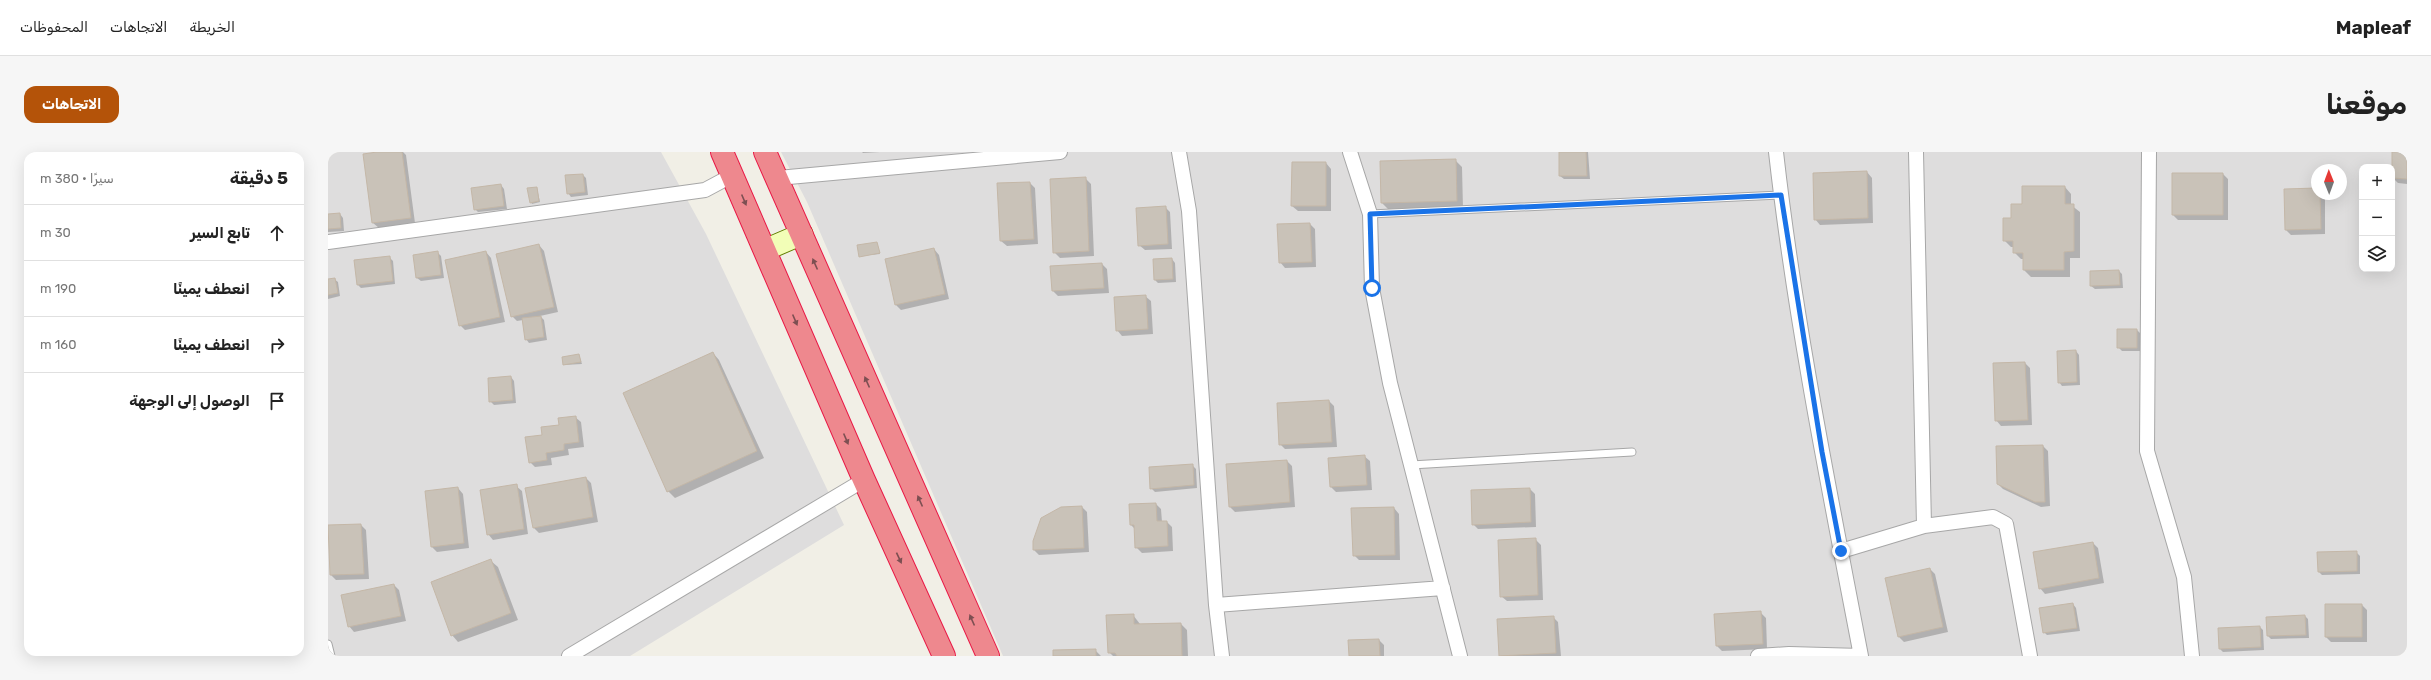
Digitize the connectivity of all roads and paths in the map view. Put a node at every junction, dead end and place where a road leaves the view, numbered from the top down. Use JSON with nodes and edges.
{"nodes":[{"id":1,"x":722,"y":152,"type":"edge"},
{"id":2,"x":765,"y":152,"type":"edge"},
{"id":3,"x":1060,"y":152,"type":"edge"},
{"id":4,"x":1179,"y":152,"type":"edge"},
{"id":5,"x":1350,"y":152,"type":"edge"},
{"id":6,"x":1776,"y":152,"type":"edge"},
{"id":7,"x":1916,"y":152,"type":"edge"},
{"id":8,"x":2149,"y":152,"type":"edge"},
{"id":9,"x":733,"y":176,"type":"junction"},
{"id":10,"x":778,"y":178,"type":"junction"},
{"id":11,"x":1781,"y":195,"type":"junction"},
{"id":12,"x":1370,"y":214,"type":"junction"},
{"id":13,"x":802,"y":234,"type":"junction"},
{"id":14,"x":328,"y":242,"type":"edge"},
{"id":15,"x":765,"y":250,"type":"junction"},
{"id":16,"x":1632,"y":452,"type":"dead end"},
{"id":17,"x":1411,"y":465,"type":"junction"},
{"id":18,"x":864,"y":480,"type":"junction"},
{"id":19,"x":1924,"y":526,"type":"junction"},
{"id":20,"x":1841,"y":551,"type":"junction"},
{"id":21,"x":1443,"y":588,"type":"junction"},
{"id":22,"x":1216,"y":605,"type":"junction"},
{"id":23,"x":328,"y":644,"type":"edge"},
{"id":24,"x":331,"y":656,"type":"edge"},
{"id":25,"x":569,"y":656,"type":"edge"},
{"id":26,"x":944,"y":656,"type":"edge"},
{"id":27,"x":988,"y":656,"type":"edge"},
{"id":28,"x":1222,"y":656,"type":"edge"},
{"id":29,"x":1460,"y":656,"type":"edge"},
{"id":30,"x":1758,"y":656,"type":"edge"},
{"id":31,"x":1861,"y":656,"type":"edge"},
{"id":32,"x":2030,"y":656,"type":"edge"},
{"id":33,"x":2192,"y":656,"type":"edge"}],
"edges":[{"from":1,"to":9,"type":"highway"},
{"from":2,"to":10,"type":"highway"},
{"from":3,"to":10,"type":"street"},
{"from":4,"to":22,"type":"street"},
{"from":5,"to":12,"type":"street"},
{"from":6,"to":11,"type":"street"},
{"from":7,"to":19,"type":"street"},
{"from":8,"to":33,"type":"street"},
{"from":9,"to":14,"type":"street"},
{"from":9,"to":15,"type":"highway","one_way":true},
{"from":10,"to":13,"type":"highway"},
{"from":11,"to":12,"type":"lane"},
{"from":11,"to":20,"type":"street"},
{"from":12,"to":17,"type":"street"},
{"from":13,"to":15,"type":"main road"},
{"from":27,"to":13,"type":"highway","one_way":true},
{"from":15,"to":18,"type":"highway","one_way":true},
{"from":16,"to":17,"type":"lane"},
{"from":17,"to":21,"type":"street"},
{"from":18,"to":25,"type":"street"},
{"from":18,"to":26,"type":"highway","one_way":true},
{"from":19,"to":20,"type":"street"},
{"from":19,"to":32,"type":"street"},
{"from":20,"to":31,"type":"street"},
{"from":21,"to":22,"type":"street"},
{"from":21,"to":29,"type":"street"},
{"from":22,"to":28,"type":"street"},
{"from":23,"to":24,"type":"lane"},
{"from":30,"to":31,"type":"street"}]}
